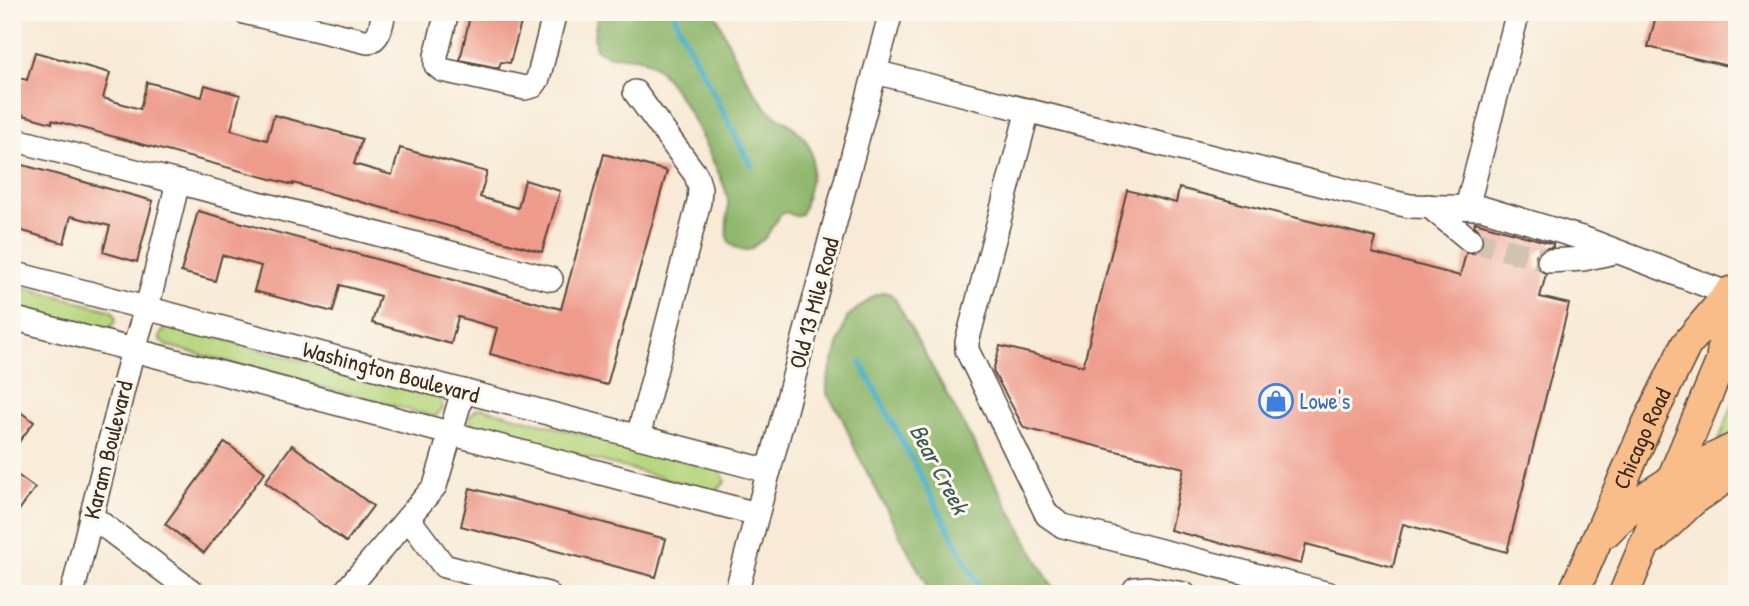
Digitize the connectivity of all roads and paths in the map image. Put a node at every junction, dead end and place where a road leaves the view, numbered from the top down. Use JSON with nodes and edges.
{"nodes":[{"id":1,"x":244,"y":12,"type":"edge"},
{"id":2,"x":384,"y":12,"type":"edge"},
{"id":3,"x":447,"y":12,"type":"edge"},
{"id":4,"x":555,"y":12,"type":"edge"},
{"id":5,"x":891,"y":12,"type":"edge"},
{"id":6,"x":1518,"y":12,"type":"edge"},
{"id":7,"x":876,"y":72,"type":"junction"},
{"id":8,"x":635,"y":92,"type":"dead end"},
{"id":9,"x":1028,"y":110,"type":"junction"},
{"id":10,"x":12,"y":139,"type":"edge"},
{"id":11,"x":178,"y":182,"type":"junction"},
{"id":12,"x":1429,"y":206,"type":"junction"},
{"id":13,"x":1467,"y":207,"type":"junction"},
{"id":14,"x":1470,"y":240,"type":"tunnel mouth"},
{"id":15,"x":1615,"y":251,"type":"junction"},
{"id":16,"x":1549,"y":261,"type":"tunnel mouth"},
{"id":17,"x":12,"y":273,"type":"edge"},
{"id":18,"x":551,"y":279,"type":"dead end"},
{"id":19,"x":1733,"y":285,"type":"edge"},
{"id":20,"x":145,"y":308,"type":"junction"},
{"id":21,"x":12,"y":318,"type":"edge"},
{"id":22,"x":133,"y":350,"type":"junction"},
{"id":23,"x":463,"y":391,"type":"junction"},
{"id":24,"x":452,"y":434,"type":"junction"},
{"id":25,"x":638,"y":437,"type":"junction"},
{"id":26,"x":1737,"y":447,"type":"edge"},
{"id":27,"x":1737,"y":470,"type":"edge"},
{"id":28,"x":769,"y":471,"type":"junction"},
{"id":29,"x":1674,"y":479,"type":"junction"},
{"id":30,"x":757,"y":514,"type":"junction"},
{"id":31,"x":91,"y":516,"type":"junction"},
{"id":32,"x":408,"y":518,"type":"junction"},
{"id":33,"x":1596,"y":542,"type":"junction"},
{"id":34,"x":1643,"y":548,"type":"junction"},
{"id":35,"x":1174,"y":593,"type":"edge"},
{"id":36,"x":72,"y":594,"type":"edge"},
{"id":37,"x":195,"y":594,"type":"edge"},
{"id":38,"x":343,"y":594,"type":"edge"},
{"id":39,"x":548,"y":594,"type":"edge"},
{"id":40,"x":736,"y":594,"type":"edge"},
{"id":41,"x":1132,"y":594,"type":"edge"},
{"id":42,"x":1329,"y":594,"type":"edge"},
{"id":43,"x":1573,"y":594,"type":"edge"},
{"id":44,"x":1623,"y":594,"type":"edge"}],
"edges":[{"from":1,"to":2,"type":"street"},
{"from":3,"to":4,"type":"street"},
{"from":5,"to":7,"type":"street","name":"Old 13 Mile Road"},
{"from":6,"to":13,"type":"street"},
{"from":7,"to":9,"type":"street"},
{"from":7,"to":28,"type":"street","name":"Old 13 Mile Road"},
{"from":8,"to":25,"type":"street"},
{"from":9,"to":12,"type":"street"},
{"from":9,"to":42,"type":"street"},
{"from":10,"to":11,"type":"street"},
{"from":11,"to":18,"type":"street"},
{"from":11,"to":20,"type":"street","name":"Karam Boulevard"},
{"from":12,"to":13,"type":"street"},
{"from":12,"to":14,"type":"street"},
{"from":13,"to":15,"type":"street"},
{"from":15,"to":16,"type":"street"},
{"from":15,"to":19,"type":"street"},
{"from":17,"to":20,"type":"street","name":"Washington Boulevard"},
{"from":19,"to":29,"type":"main road","name":"Chicago Road"},
{"from":19,"to":33,"type":"main road","name":"Chicago Road"},
{"from":20,"to":22,"type":"street","name":"Karam Boulevard"},
{"from":20,"to":23,"type":"street","name":"Washington Boulevard"},
{"from":21,"to":22,"type":"street","name":"Washington Boulevard"},
{"from":22,"to":24,"type":"street","name":"Washington Boulevard"},
{"from":22,"to":31,"type":"street","name":"Karam Boulevard"},
{"from":23,"to":24,"type":"street"},
{"from":23,"to":25,"type":"street","name":"Washington Boulevard"},
{"from":24,"to":30,"type":"street","name":"Washington Boulevard"},
{"from":24,"to":32,"type":"street"},
{"from":25,"to":28,"type":"street","name":"Washington Boulevard"},
{"from":26,"to":29,"type":"main road"},
{"from":27,"to":34,"type":"main road"},
{"from":28,"to":30,"type":"street","name":"Old 13 Mile Road"},
{"from":29,"to":33,"type":"main road"},
{"from":29,"to":34,"type":"main road","name":"Chicago Road"},
{"from":30,"to":40,"type":"street","name":"Old 13 Mile Road"},
{"from":31,"to":36,"type":"street","name":"Karam Boulevard"},
{"from":31,"to":37,"type":"street"},
{"from":32,"to":38,"type":"street"},
{"from":32,"to":39,"type":"street"},
{"from":33,"to":43,"type":"main road","name":"Chicago Road"},
{"from":34,"to":44,"type":"main road","name":"Chicago Road"},
{"from":35,"to":41,"type":"street"}]}
